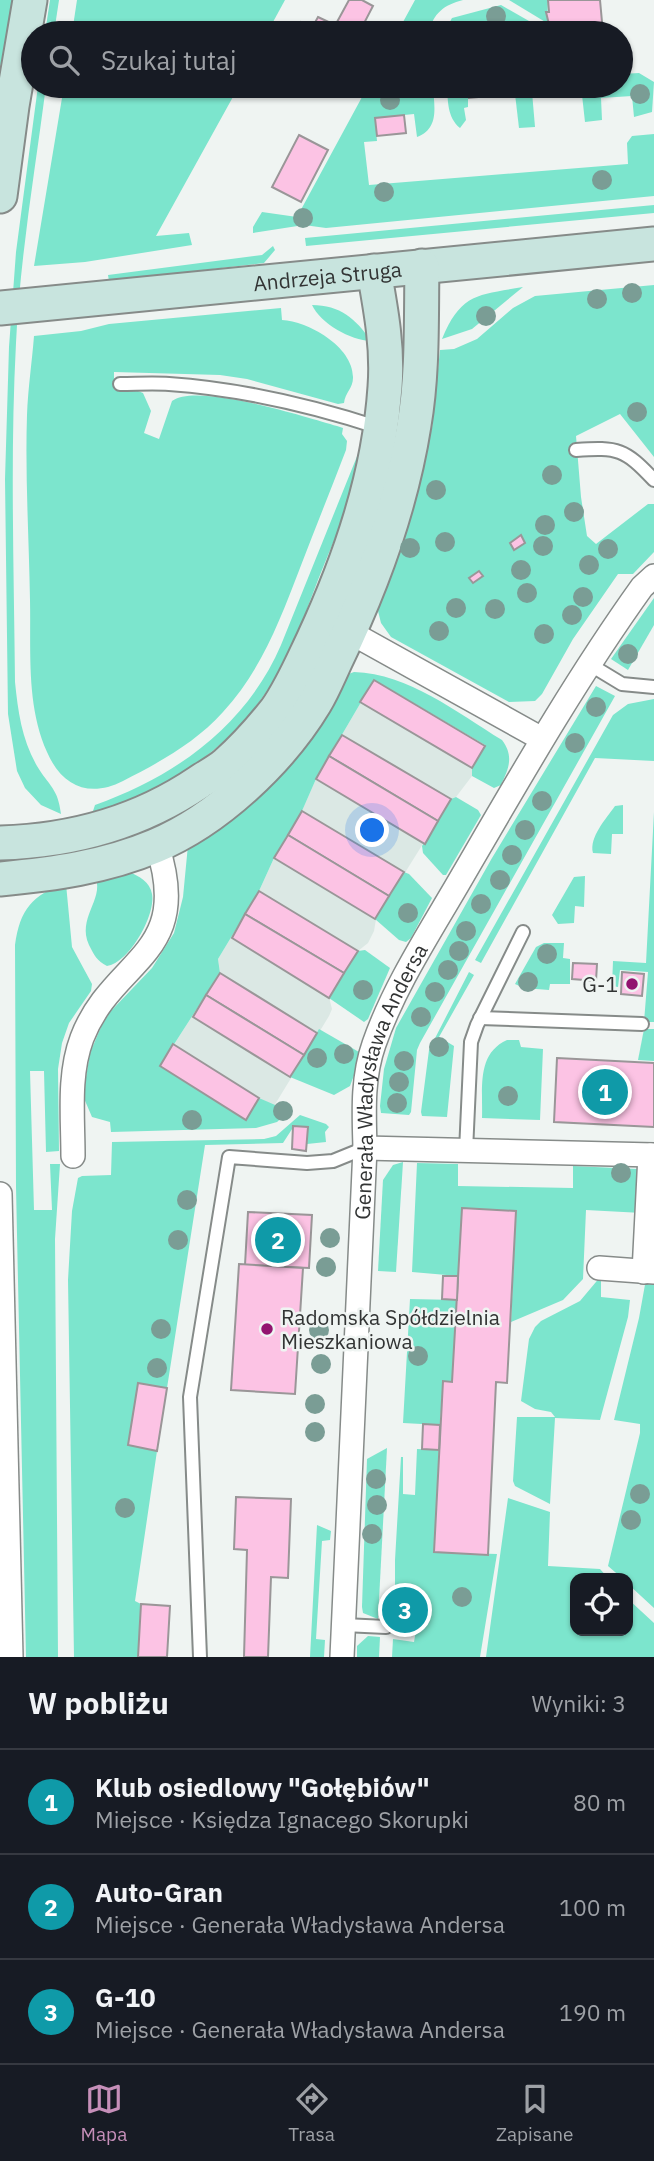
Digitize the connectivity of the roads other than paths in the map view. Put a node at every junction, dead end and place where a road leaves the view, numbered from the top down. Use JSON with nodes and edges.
{"nodes":[{"id":1,"x":30,"y":0,"type":"edge"},
{"id":2,"x":26,"y":21,"type":"edge"},
{"id":3,"x":21,"y":53,"type":"edge"},
{"id":4,"x":0,"y":196,"type":"edge"},
{"id":5,"x":654,"y":244,"type":"edge"},
{"id":6,"x":422,"y":266,"type":"junction"},
{"id":7,"x":374,"y":271,"type":"junction"},
{"id":8,"x":0,"y":308,"type":"edge"},
{"id":9,"x":120,"y":384,"type":"dead end"},
{"id":10,"x":380,"y":428,"type":"junction"},
{"id":11,"x":576,"y":450,"type":"dead end"},
{"id":12,"x":654,"y":480,"type":"edge"},
{"id":13,"x":654,"y":576,"type":"edge"},
{"id":14,"x":336,"y":625,"type":"junction"},
{"id":15,"x":589,"y":664,"type":"junction"},
{"id":16,"x":654,"y":687,"type":"edge"},
{"id":17,"x":542,"y":739,"type":"junction"},
{"id":18,"x":0,"y":842,"type":"edge"},
{"id":19,"x":157,"y":845,"type":"junction"},
{"id":20,"x":0,"y":879,"type":"edge"},
{"id":21,"x":523,"y":932,"type":"dead end"},
{"id":22,"x":480,"y":1018,"type":"junction"},
{"id":23,"x":642,"y":1024,"type":"dead end"},
{"id":24,"x":365,"y":1148,"type":"junction"},
{"id":25,"x":466,"y":1151,"type":"junction"},
{"id":26,"x":652,"y":1155,"type":"edge"},
{"id":27,"x":73,"y":1156,"type":"dead end"},
{"id":28,"x":0,"y":1194,"type":"edge"},
{"id":29,"x":599,"y":1268,"type":"dead end"},
{"id":30,"x":649,"y":1272,"type":"edge"},
{"id":31,"x":344,"y":1625,"type":"junction"},
{"id":32,"x":386,"y":1627,"type":"dead end"},
{"id":33,"x":10,"y":1657,"type":"edge"},
{"id":34,"x":200,"y":1657,"type":"edge"},
{"id":35,"x":342,"y":1657,"type":"edge"}],
"edges":[{"from":1,"to":2,"type":"main road"},
{"from":3,"to":4,"type":"main road"},
{"from":5,"to":6,"type":"main road","name":"Andrzeja Struga"},
{"from":6,"to":7,"type":"main road","name":"Andrzeja Struga"},
{"from":6,"to":14,"type":"main road"},
{"from":7,"to":8,"type":"main road","name":"Andrzeja Struga"},
{"from":7,"to":10,"type":"main road"},
{"from":9,"to":10,"type":"lane"},
{"from":10,"to":14,"type":"main road"},
{"from":11,"to":12,"type":"lane"},
{"from":13,"to":15,"type":"street","name":"Generała Władysława Andersa"},
{"from":14,"to":17,"type":"street"},
{"from":14,"to":18,"type":"main road"},
{"from":14,"to":19,"type":"main road"},
{"from":15,"to":16,"type":"lane"},
{"from":15,"to":17,"type":"street","name":"Generała Władysława Andersa"},
{"from":17,"to":24,"type":"street","name":"Generała Władysława Andersa"},
{"from":19,"to":20,"type":"main road"},
{"from":19,"to":27,"type":"street"},
{"from":21,"to":22,"type":"lane"},
{"from":22,"to":23,"type":"lane"},
{"from":22,"to":25,"type":"lane"},
{"from":24,"to":25,"type":"street"},
{"from":24,"to":31,"type":"street","name":"Generała Władysława Andersa"},
{"from":24,"to":34,"type":"lane"},
{"from":25,"to":26,"type":"street"},
{"from":26,"to":30,"type":"street"},
{"from":28,"to":33,"type":"street"},
{"from":29,"to":30,"type":"street"},
{"from":31,"to":32,"type":"lane"},
{"from":31,"to":35,"type":"street","name":"Generała Władysława Andersa"}]}
